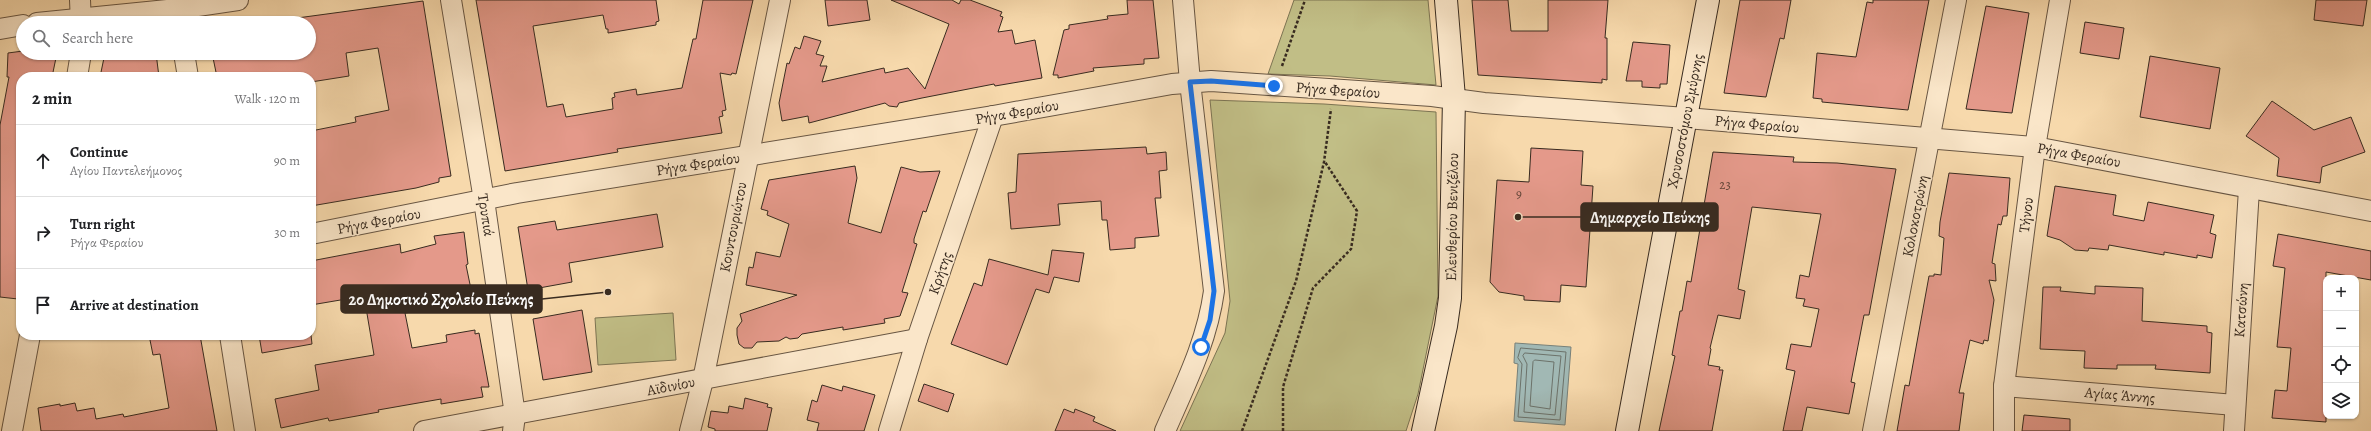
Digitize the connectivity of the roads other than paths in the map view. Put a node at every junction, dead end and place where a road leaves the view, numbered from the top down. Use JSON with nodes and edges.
{"nodes":[{"id":1,"x":238,"y":0,"type":"edge"},
{"id":2,"x":451,"y":0,"type":"edge"},
{"id":3,"x":780,"y":0,"type":"edge"},
{"id":4,"x":1183,"y":0,"type":"edge"},
{"id":5,"x":1446,"y":0,"type":"edge"},
{"id":6,"x":1708,"y":0,"type":"edge"},
{"id":7,"x":1956,"y":0,"type":"edge"},
{"id":8,"x":2060,"y":0,"type":"edge"},
{"id":9,"x":81,"y":14,"type":"edge"},
{"id":10,"x":178,"y":16,"type":"edge"},
{"id":11,"x":16,"y":26,"type":"edge"},
{"id":12,"x":0,"y":29,"type":"edge"},
{"id":13,"x":80,"y":60,"type":"edge"},
{"id":14,"x":185,"y":60,"type":"edge"},
{"id":15,"x":78,"y":72,"type":"edge"},
{"id":16,"x":187,"y":72,"type":"edge"},
{"id":17,"x":1190,"y":82,"type":"junction"},
{"id":18,"x":1454,"y":98,"type":"junction"},
{"id":19,"x":993,"y":116,"type":"junction"},
{"id":20,"x":1686,"y":118,"type":"junction"},
{"id":21,"x":1931,"y":138,"type":"junction"},
{"id":22,"x":2035,"y":147,"type":"junction"},
{"id":23,"x":747,"y":156,"type":"junction"},
{"id":24,"x":2249,"y":188,"type":"junction"},
{"id":25,"x":484,"y":200,"type":"junction"},
{"id":26,"x":2371,"y":211,"type":"edge"},
{"id":27,"x":316,"y":233,"type":"edge"},
{"id":28,"x":917,"y":339,"type":"junction"},
{"id":29,"x":29,"y":340,"type":"edge"},
{"id":30,"x":231,"y":340,"type":"edge"},
{"id":31,"x":703,"y":380,"type":"junction"},
{"id":32,"x":2004,"y":386,"type":"junction"},
{"id":33,"x":2235,"y":405,"type":"junction"},
{"id":34,"x":514,"y":423,"type":"edge"},
{"id":35,"x":12,"y":431,"type":"edge"},
{"id":36,"x":245,"y":431,"type":"edge"},
{"id":37,"x":424,"y":431,"type":"edge"},
{"id":38,"x":690,"y":431,"type":"edge"},
{"id":39,"x":889,"y":431,"type":"edge"},
{"id":40,"x":1165,"y":431,"type":"edge"},
{"id":41,"x":1423,"y":431,"type":"edge"},
{"id":42,"x":1627,"y":431,"type":"edge"},
{"id":43,"x":1873,"y":431,"type":"edge"},
{"id":44,"x":2004,"y":431,"type":"edge"},
{"id":45,"x":2234,"y":431,"type":"edge"}],
"edges":[{"from":1,"to":10,"type":"street"},
{"from":2,"to":25,"type":"street","name":"Τρυπιά"},
{"from":3,"to":23,"type":"street","name":"Κουντουριώτου"},
{"from":4,"to":17,"type":"street"},
{"from":5,"to":18,"type":"street","name":"Ελευθερίου Βενιζέλου"},
{"from":6,"to":20,"type":"street","name":"Χρυσοστόμου Σμύρνης"},
{"from":7,"to":21,"type":"street","name":"Κολοκοτρώνη"},
{"from":8,"to":22,"type":"street","name":"Τήνου"},
{"from":9,"to":10,"type":"street"},
{"from":11,"to":12,"type":"street"},
{"from":13,"to":15,"type":"street"},
{"from":14,"to":16,"type":"street"},
{"from":17,"to":18,"type":"street","name":"Ρήγα Φεραίου"},
{"from":17,"to":19,"type":"street","name":"Ρήγα Φεραίου"},
{"from":17,"to":40,"type":"street"},
{"from":18,"to":20,"type":"street","name":"Ρήγα Φεραίου"},
{"from":18,"to":41,"type":"street","name":"Ελευθερίου Βενιζέλου"},
{"from":19,"to":23,"type":"street","name":"Ρήγα Φεραίου"},
{"from":19,"to":28,"type":"street","name":"Κρήτης"},
{"from":20,"to":21,"type":"street","name":"Ρήγα Φεραίου"},
{"from":20,"to":42,"type":"street","name":"Χρυσοστόμου Σμύρνης"},
{"from":21,"to":22,"type":"street","name":"Ρήγα Φεραίου"},
{"from":21,"to":43,"type":"street","name":"Κολοκοτρώνη"},
{"from":22,"to":24,"type":"street","name":"Ρήγα Φεραίου"},
{"from":22,"to":32,"type":"street","name":"Τήνου"},
{"from":23,"to":25,"type":"street","name":"Ρήγα Φεραίου"},
{"from":23,"to":31,"type":"street","name":"Κουντουριώτου"},
{"from":24,"to":26,"type":"street","name":"Ρήγα Φεραίου"},
{"from":24,"to":33,"type":"street","name":"Κατσώνη"},
{"from":25,"to":27,"type":"street","name":"Ρήγα Φεραίου"},
{"from":25,"to":34,"type":"street","name":"Τρυπιά"},
{"from":28,"to":31,"type":"street","name":"Αϊδινίου"},
{"from":28,"to":39,"type":"street","name":"Κρήτης"},
{"from":29,"to":35,"type":"street"},
{"from":30,"to":36,"type":"street"},
{"from":31,"to":34,"type":"street","name":"Αϊδινίου"},
{"from":31,"to":38,"type":"street","name":"Κουντουριώτου"},
{"from":32,"to":33,"type":"street","name":"Αγίας Άννης"},
{"from":32,"to":44,"type":"street","name":"Τήνου"},
{"from":33,"to":45,"type":"street","name":"Κατσώνη"},
{"from":34,"to":37,"type":"street","name":"Αϊδινίου"}]}
